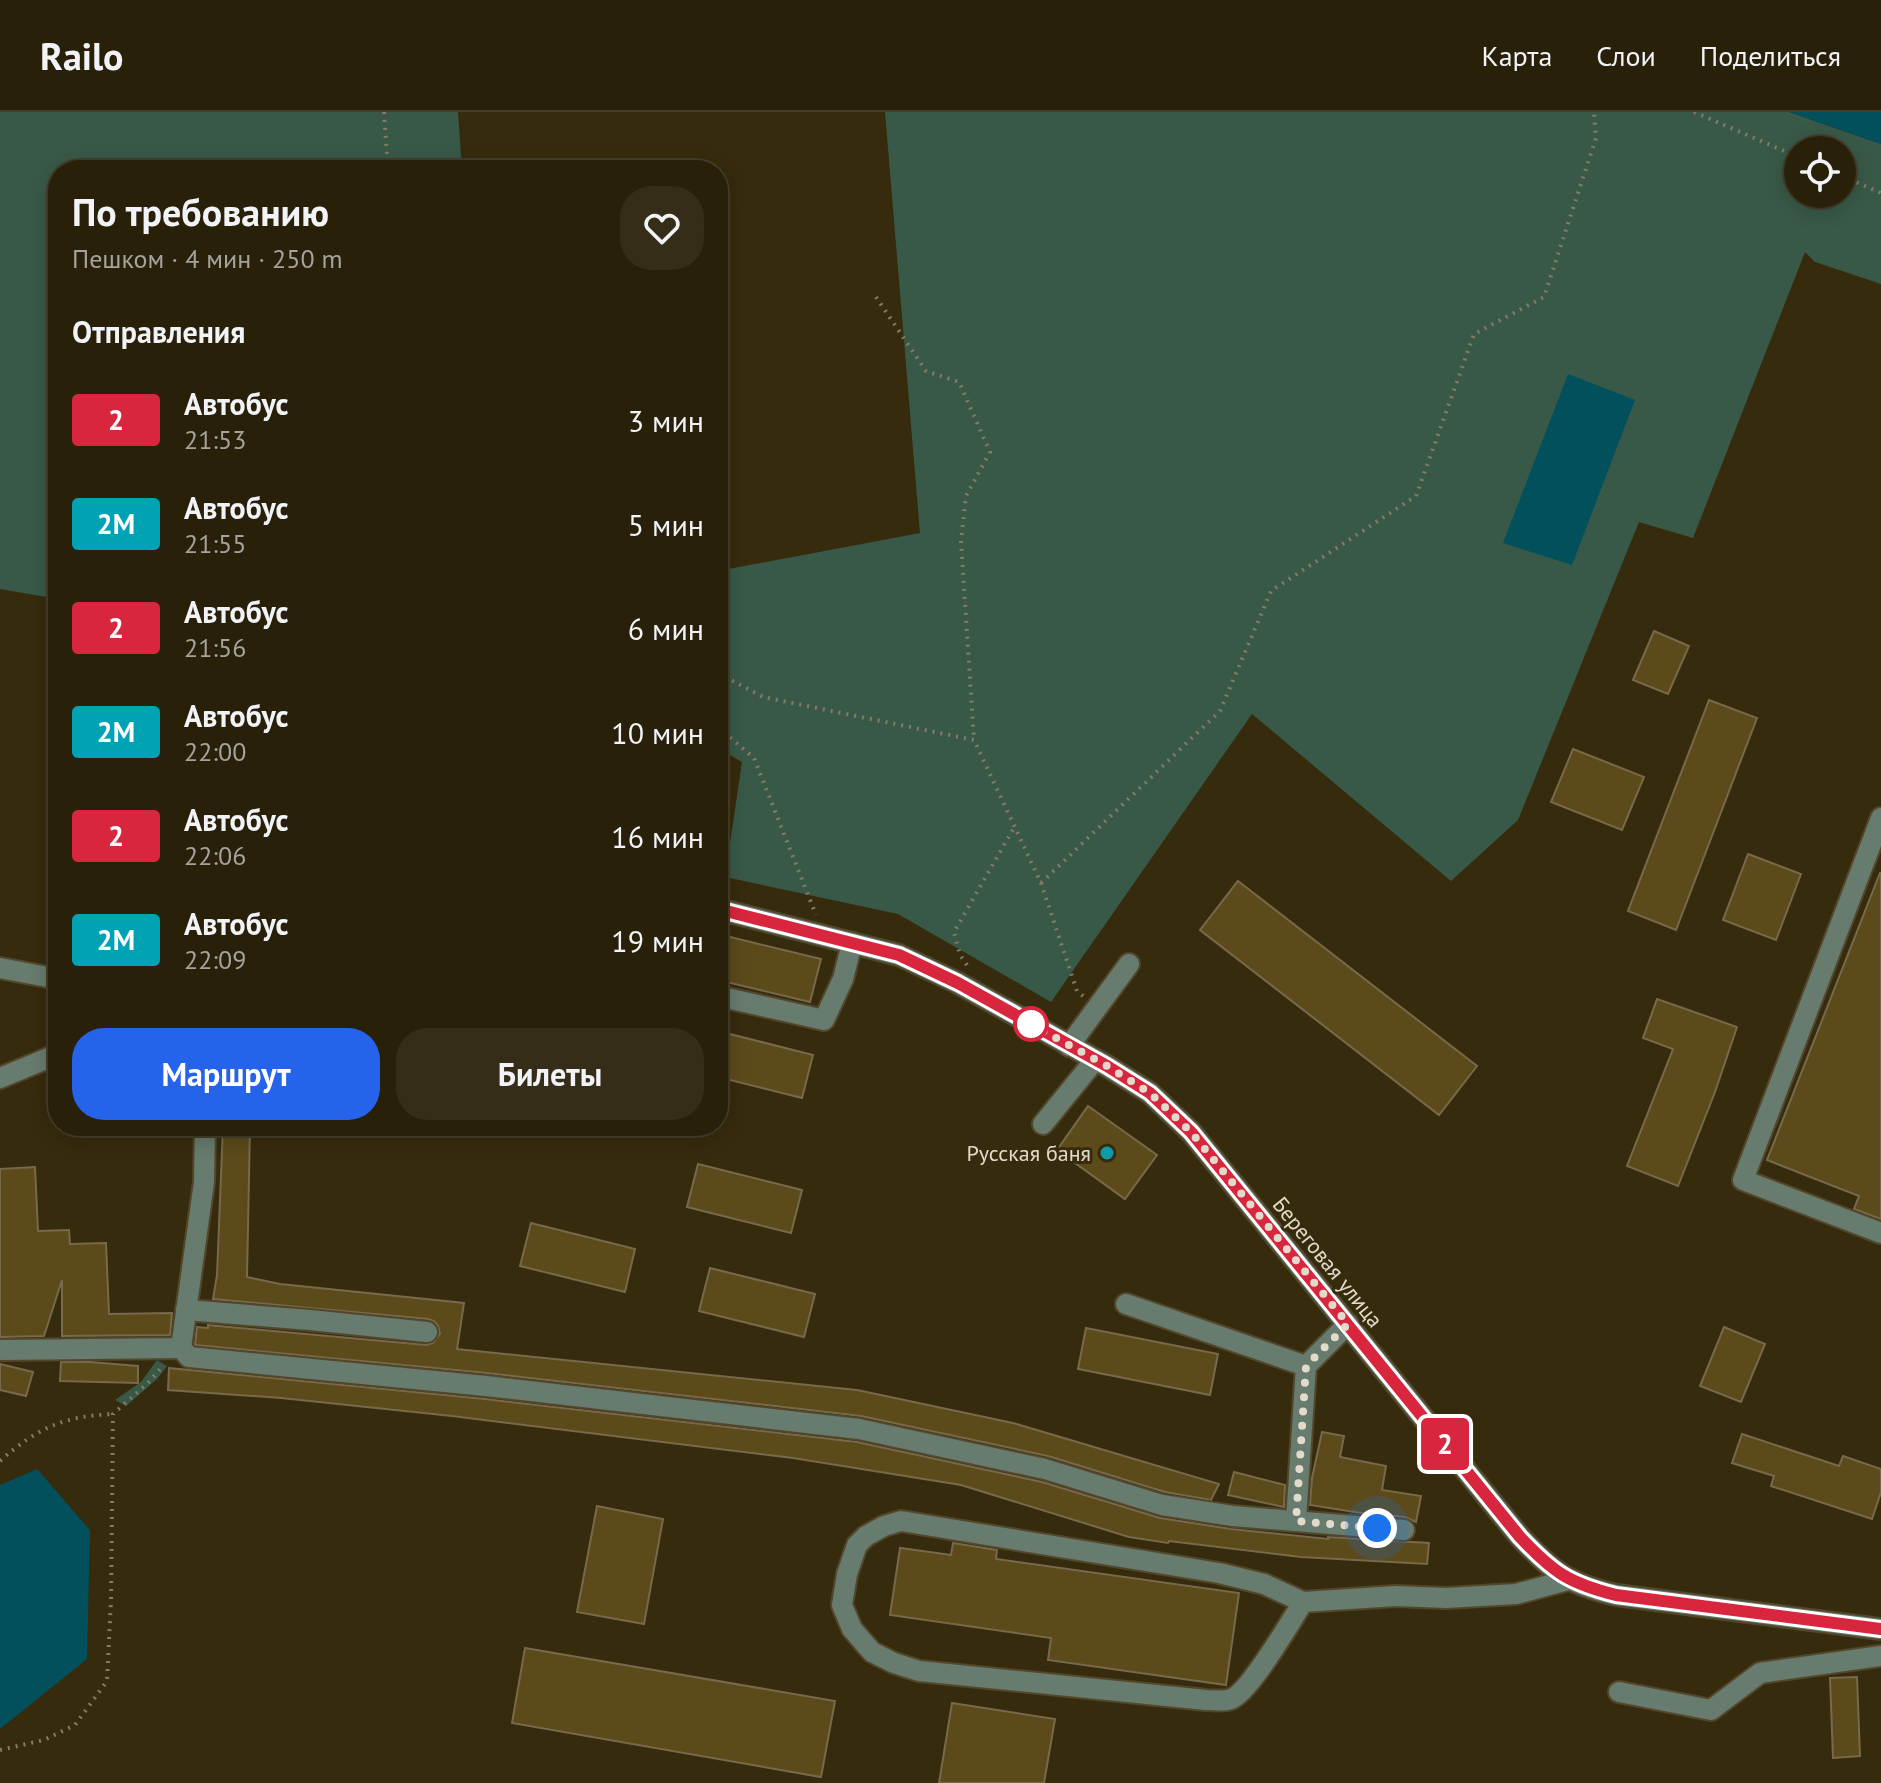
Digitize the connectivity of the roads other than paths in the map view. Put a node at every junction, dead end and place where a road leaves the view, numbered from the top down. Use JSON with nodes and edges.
{"nodes":[{"id":1,"x":1881,"y":818,"type":"edge"},
{"id":2,"x":728,"y":912,"type":"edge"},
{"id":3,"x":852,"y":943,"type":"junction"},
{"id":4,"x":1129,"y":964,"type":"dead end"},
{"id":5,"x":0,"y":968,"type":"edge"},
{"id":6,"x":48,"y":977,"type":"edge"},
{"id":7,"x":728,"y":998,"type":"edge"},
{"id":8,"x":1069,"y":1046,"type":"junction"},
{"id":9,"x":48,"y":1058,"type":"edge"},
{"id":10,"x":1095,"y":1060,"type":"junction"},
{"id":11,"x":0,"y":1078,"type":"edge"},
{"id":12,"x":1043,"y":1124,"type":"dead end"},
{"id":13,"x":205,"y":1136,"type":"edge"},
{"id":14,"x":1881,"y":1233,"type":"edge"},
{"id":15,"x":1126,"y":1304,"type":"dead end"},
{"id":16,"x":186,"y":1310,"type":"junction"},
{"id":17,"x":1348,"y":1324,"type":"junction"},
{"id":18,"x":427,"y":1332,"type":"dead end"},
{"id":19,"x":181,"y":1348,"type":"junction"},
{"id":20,"x":0,"y":1350,"type":"edge"},
{"id":21,"x":1306,"y":1366,"type":"junction"},
{"id":22,"x":1296,"y":1521,"type":"junction"},
{"id":23,"x":1404,"y":1530,"type":"dead end"},
{"id":24,"x":1568,"y":1580,"type":"junction"},
{"id":25,"x":1303,"y":1602,"type":"junction"},
{"id":26,"x":1881,"y":1629,"type":"edge"},
{"id":27,"x":1881,"y":1656,"type":"edge"},
{"id":28,"x":1619,"y":1692,"type":"dead end"}],
"edges":[{"from":1,"to":14,"type":"street"},
{"from":2,"to":3,"type":"street","name":"Береговая улица"},
{"from":3,"to":7,"type":"street"},
{"from":3,"to":8,"type":"street","name":"Береговая улица"},
{"from":4,"to":8,"type":"street"},
{"from":5,"to":6,"type":"street"},
{"from":8,"to":10,"type":"street","name":"Береговая улица"},
{"from":9,"to":11,"type":"street"},
{"from":10,"to":12,"type":"street"},
{"from":10,"to":17,"type":"street","name":"Береговая улица"},
{"from":13,"to":16,"type":"street"},
{"from":15,"to":21,"type":"street"},
{"from":16,"to":18,"type":"street"},
{"from":16,"to":19,"type":"street"},
{"from":17,"to":21,"type":"street"},
{"from":17,"to":24,"type":"street","name":"Береговая улица"},
{"from":19,"to":20,"type":"street"},
{"from":19,"to":22,"type":"street"},
{"from":21,"to":22,"type":"street"},
{"from":22,"to":23,"type":"street"},
{"from":24,"to":25,"type":"street"},
{"from":24,"to":26,"type":"street","name":"Береговая улица"},
{"from":25,"to":25,"type":"street"},
{"from":27,"to":28,"type":"street"}]}
